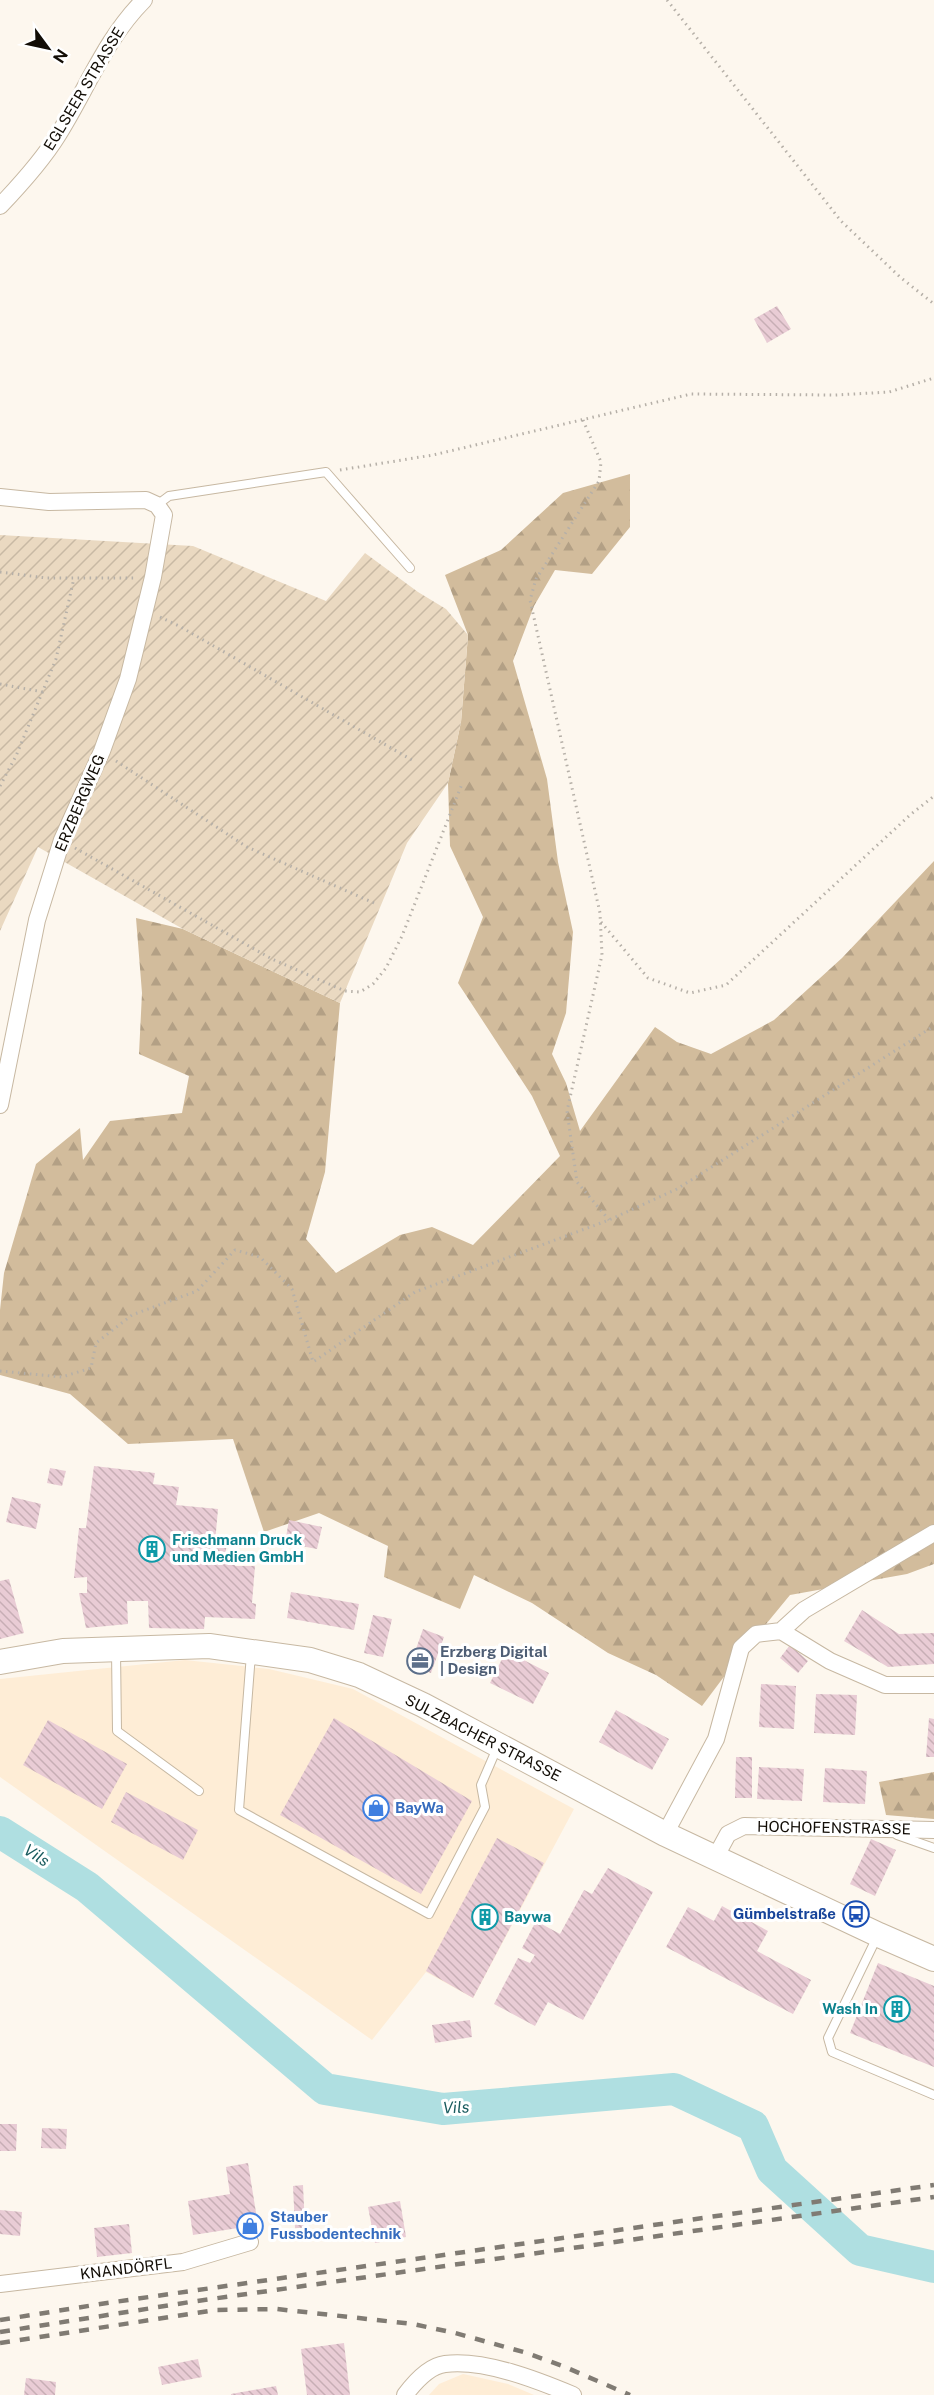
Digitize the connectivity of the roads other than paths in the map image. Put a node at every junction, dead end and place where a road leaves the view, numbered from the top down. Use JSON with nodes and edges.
{"nodes":[{"id":1,"x":144,"y":0,"type":"edge"},
{"id":2,"x":0,"y":206,"type":"edge"},
{"id":3,"x":0,"y":497,"type":"edge"},
{"id":4,"x":157,"y":505,"type":"junction"},
{"id":5,"x":410,"y":568,"type":"dead end"},
{"id":6,"x":0,"y":1105,"type":"edge"},
{"id":7,"x":934,"y":1533,"type":"edge"},
{"id":8,"x":781,"y":1631,"type":"junction"},
{"id":9,"x":116,"y":1647,"type":"junction"},
{"id":10,"x":252,"y":1650,"type":"junction"},
{"id":11,"x":0,"y":1662,"type":"edge"},
{"id":12,"x":934,"y":1685,"type":"edge"},
{"id":13,"x":499,"y":1744,"type":"junction"},
{"id":14,"x":199,"y":1791,"type":"dead end"},
{"id":15,"x":882,"y":1829,"type":"junction"},
{"id":16,"x":934,"y":1830,"type":"edge"},
{"id":17,"x":665,"y":1834,"type":"junction"},
{"id":18,"x":934,"y":1848,"type":"edge"},
{"id":19,"x":715,"y":1858,"type":"junction"},
{"id":20,"x":879,"y":1935,"type":"junction"},
{"id":21,"x":934,"y":1959,"type":"edge"},
{"id":22,"x":934,"y":2095,"type":"edge"},
{"id":23,"x":250,"y":2242,"type":"dead end"},
{"id":24,"x":0,"y":2284,"type":"edge"},
{"id":25,"x":405,"y":2395,"type":"edge"},
{"id":26,"x":573,"y":2395,"type":"edge"}],
"edges":[{"from":1,"to":2,"type":"street","name":"EGLSEER STRASSE"},
{"from":3,"to":4,"type":"street"},
{"from":4,"to":5,"type":"lane"},
{"from":4,"to":6,"type":"street","name":"ERZBERGWEG"},
{"from":7,"to":8,"type":"street"},
{"from":8,"to":12,"type":"street"},
{"from":8,"to":17,"type":"street"},
{"from":9,"to":10,"type":"main road","name":"SULZBACHER STRASSE"},
{"from":9,"to":11,"type":"main road","name":"SULZBACHER STRASSE"},
{"from":9,"to":14,"type":"lane"},
{"from":10,"to":13,"type":"main road","name":"SULZBACHER STRASSE"},
{"from":10,"to":13,"type":"lane"},
{"from":13,"to":17,"type":"main road","name":"SULZBACHER STRASSE"},
{"from":15,"to":16,"type":"street","name":"HOCHOFENSTRASSE"},
{"from":15,"to":18,"type":"lane"},
{"from":15,"to":19,"type":"street","name":"HOCHOFENSTRASSE"},
{"from":17,"to":19,"type":"main road","name":"SULZBACHER STRASSE"},
{"from":19,"to":20,"type":"main road","name":"SULZBACHER STRASSE"},
{"from":20,"to":21,"type":"main road","name":"SULZBACHER STRASSE"},
{"from":20,"to":22,"type":"lane"},
{"from":23,"to":24,"type":"street","name":"KNANDÖRFL"},
{"from":25,"to":26,"type":"street"}]}
